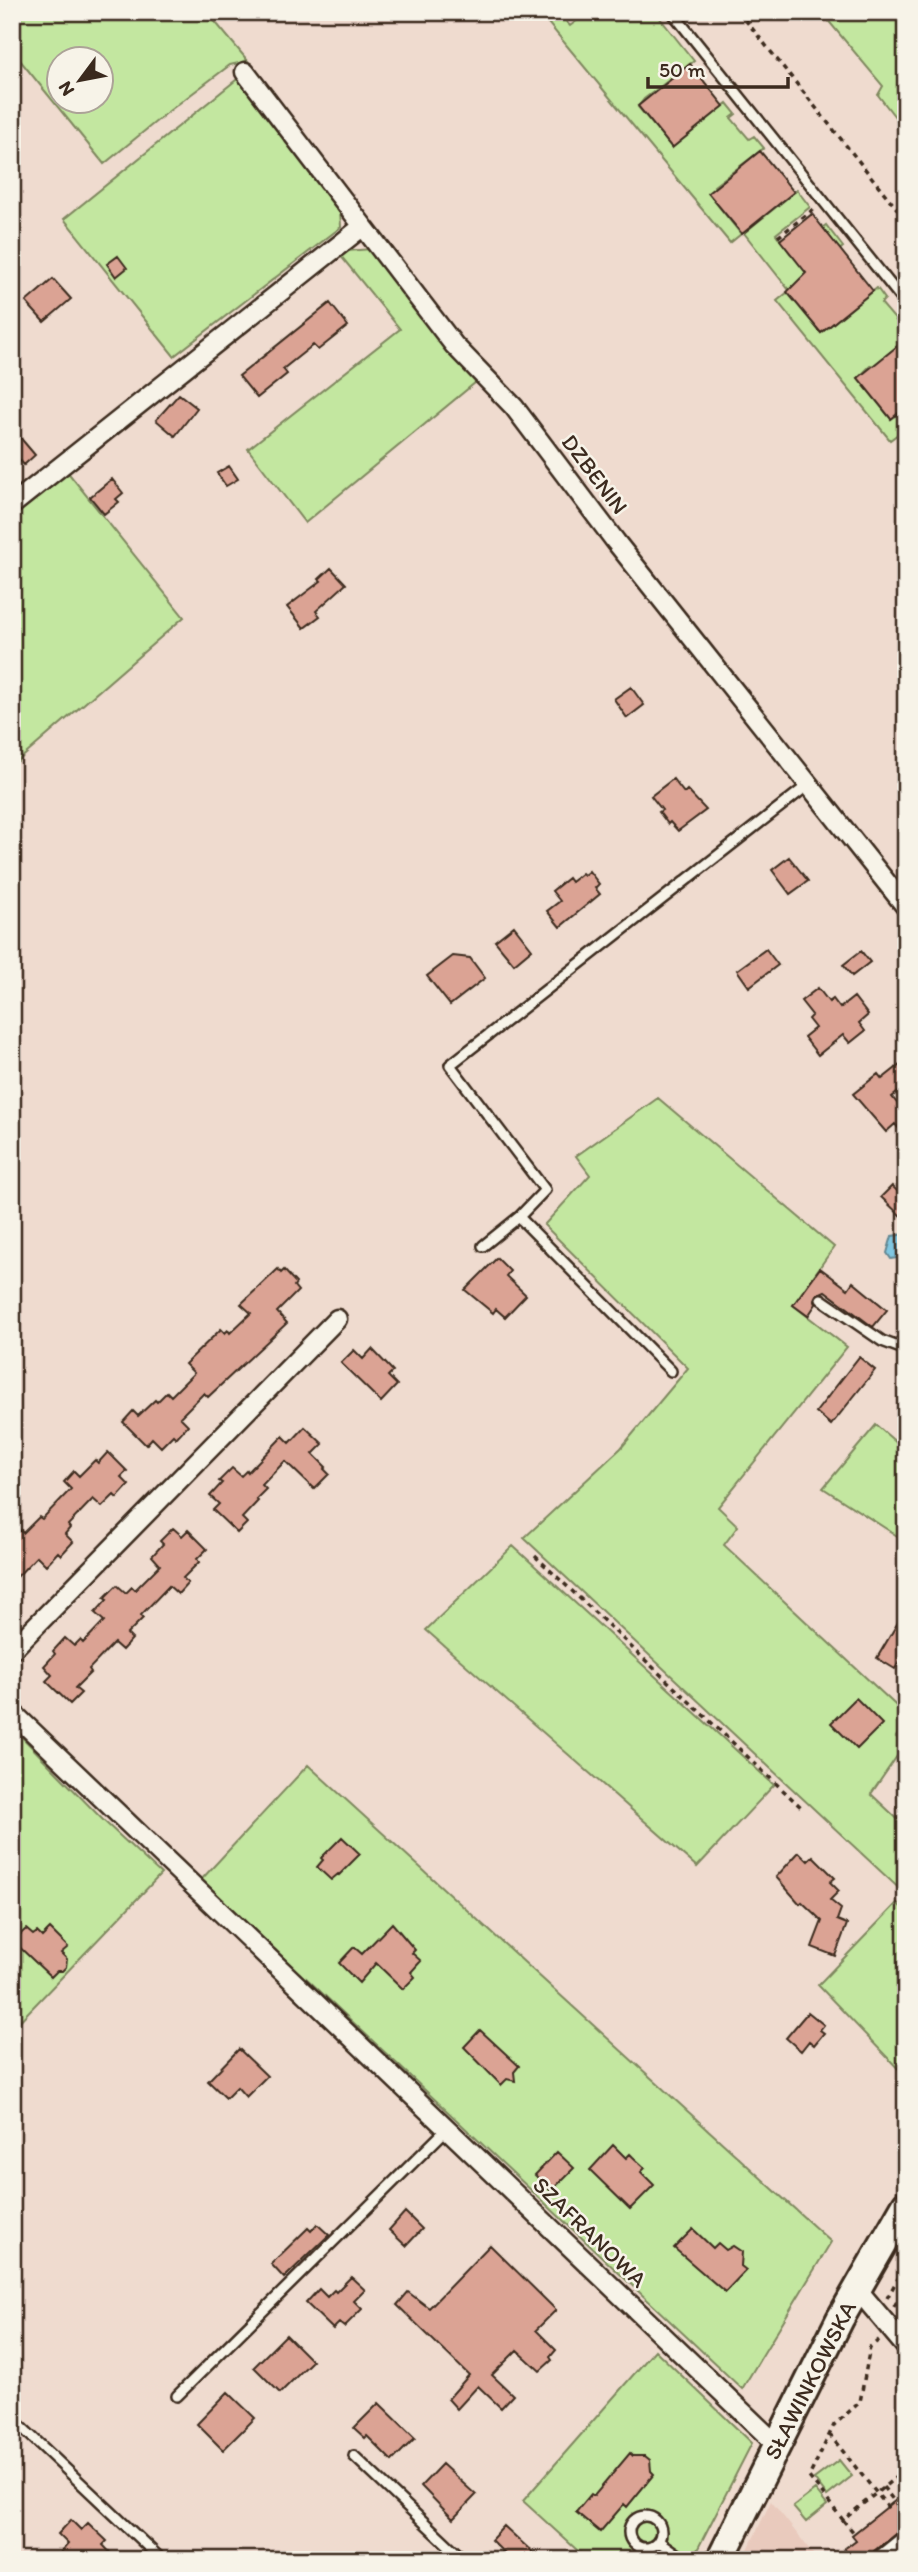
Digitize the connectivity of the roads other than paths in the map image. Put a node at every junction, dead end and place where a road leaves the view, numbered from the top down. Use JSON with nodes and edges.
{"nodes":[{"id":1,"x":672,"y":12,"type":"edge"},
{"id":2,"x":245,"y":72,"type":"dead end"},
{"id":3,"x":362,"y":227,"type":"junction"},
{"id":4,"x":906,"y":304,"type":"edge"},
{"id":5,"x":12,"y":505,"type":"edge"},
{"id":6,"x":808,"y":785,"type":"junction"},
{"id":7,"x":906,"y":907,"type":"edge"},
{"id":8,"x":519,"y":1217,"type":"junction"},
{"id":9,"x":483,"y":1246,"type":"dead end"},
{"id":10,"x":821,"y":1299,"type":"dead end"},
{"id":11,"x":337,"y":1319,"type":"dead end"},
{"id":12,"x":906,"y":1350,"type":"edge"},
{"id":13,"x":671,"y":1371,"type":"dead end"},
{"id":14,"x":12,"y":1650,"type":"edge"},
{"id":15,"x":12,"y":1712,"type":"edge"},
{"id":16,"x":447,"y":2129,"type":"junction"},
{"id":17,"x":906,"y":2204,"type":"edge"},
{"id":18,"x":857,"y":2289,"type":"junction"},
{"id":19,"x":906,"y":2347,"type":"edge"},
{"id":20,"x":177,"y":2396,"type":"dead end"},
{"id":21,"x":12,"y":2418,"type":"edge"},
{"id":22,"x":776,"y":2444,"type":"junction"},
{"id":23,"x":354,"y":2456,"type":"dead end"},
{"id":24,"x":906,"y":2540,"type":"edge"},
{"id":25,"x":658,"y":2541,"type":"dead end"},
{"id":26,"x":162,"y":2560,"type":"edge"},
{"id":27,"x":464,"y":2560,"type":"edge"},
{"id":28,"x":685,"y":2560,"type":"edge"},
{"id":29,"x":720,"y":2560,"type":"edge"},
{"id":30,"x":881,"y":2560,"type":"edge"}],
"edges":[{"from":1,"to":4,"type":"lane"},
{"from":2,"to":3,"type":"street","name":"DZBENIN"},
{"from":3,"to":5,"type":"street"},
{"from":3,"to":6,"type":"street","name":"DZBENIN"},
{"from":6,"to":7,"type":"street","name":"DZBENIN"},
{"from":6,"to":8,"type":"lane"},
{"from":8,"to":9,"type":"lane"},
{"from":8,"to":13,"type":"lane"},
{"from":10,"to":12,"type":"lane"},
{"from":11,"to":14,"type":"street"},
{"from":15,"to":16,"type":"street","name":"SZAFRANOWA"},
{"from":16,"to":20,"type":"lane"},
{"from":16,"to":22,"type":"street","name":"SZAFRANOWA"},
{"from":17,"to":18,"type":"street","name":"SŁAWINKOWSKA"},
{"from":18,"to":19,"type":"street"},
{"from":18,"to":22,"type":"street","name":"SŁAWINKOWSKA"},
{"from":21,"to":26,"type":"lane"},
{"from":22,"to":29,"type":"street","name":"SŁAWINKOWSKA"},
{"from":23,"to":27,"type":"lane"},
{"from":24,"to":30,"type":"street"},
{"from":25,"to":28,"type":"lane"}]}
